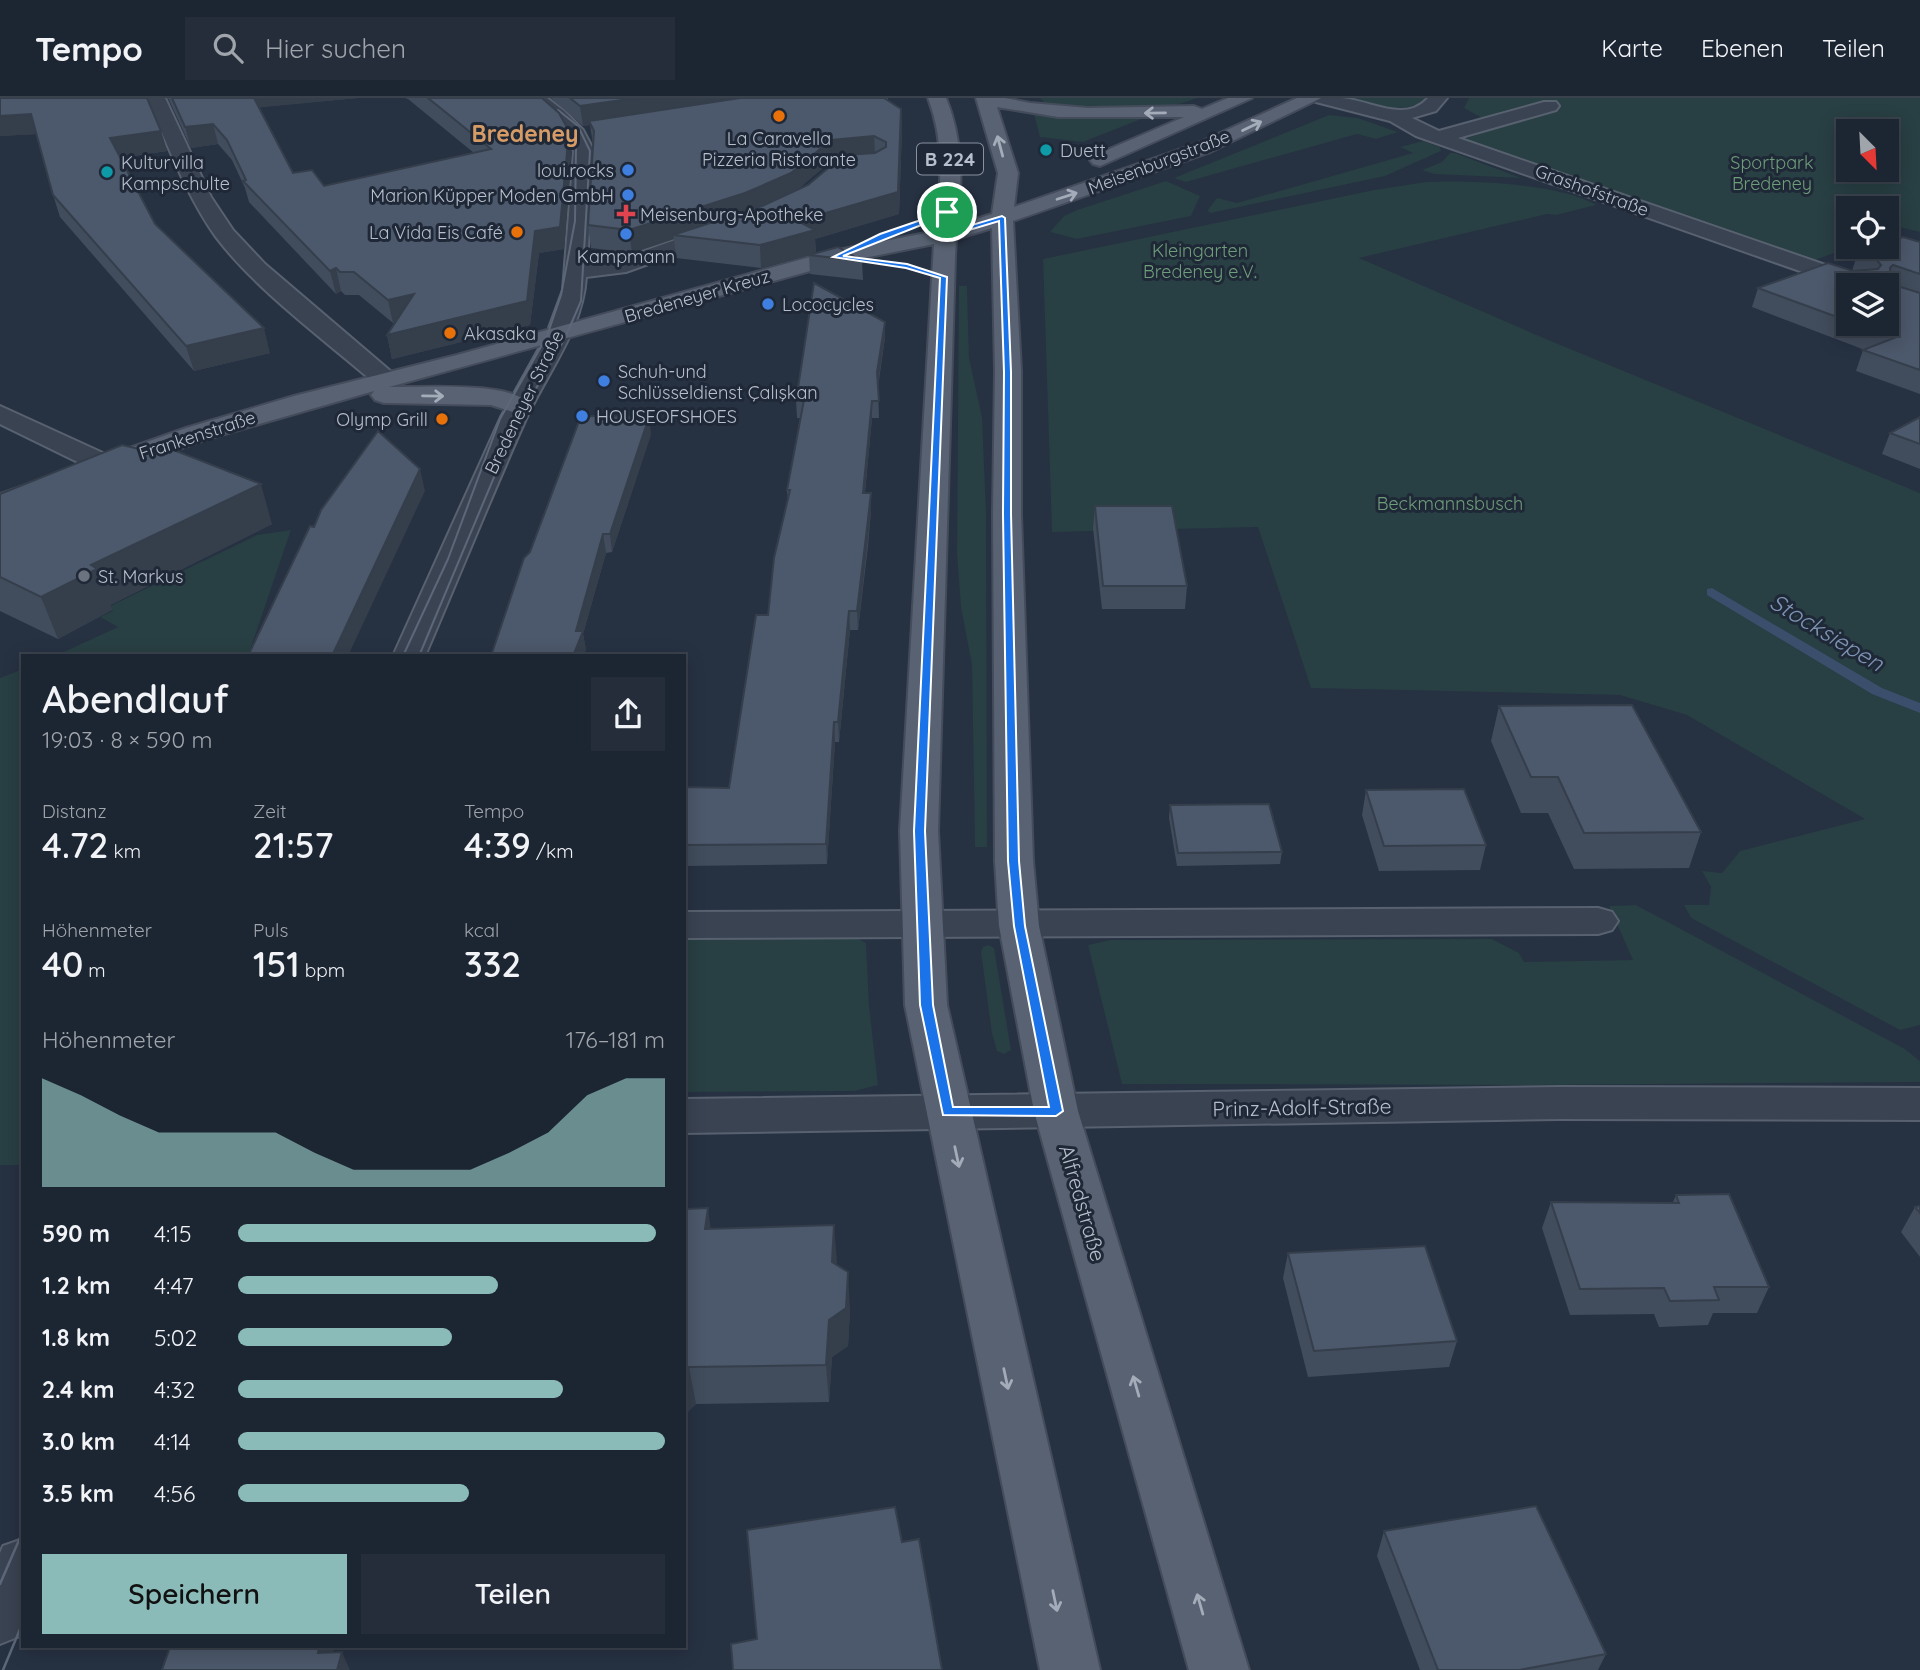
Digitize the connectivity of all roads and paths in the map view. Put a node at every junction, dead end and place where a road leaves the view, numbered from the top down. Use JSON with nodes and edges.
{"nodes":[{"id":1,"x":156,"y":98,"type":"edge"},
{"id":2,"x":535,"y":98,"type":"edge"},
{"id":3,"x":937,"y":98,"type":"edge"},
{"id":4,"x":986,"y":98,"type":"edge"},
{"id":5,"x":1243,"y":98,"type":"edge"},
{"id":6,"x":1312,"y":98,"type":"edge"},
{"id":7,"x":1322,"y":98,"type":"edge"},
{"id":8,"x":1438,"y":98,"type":"edge"},
{"id":9,"x":1223,"y":106,"type":"junction"},
{"id":10,"x":1550,"y":106,"type":"dead end"},
{"id":11,"x":1397,"y":117,"type":"junction"},
{"id":12,"x":1440,"y":137,"type":"junction"},
{"id":13,"x":1085,"y":165,"type":"dead end"},
{"id":14,"x":1026,"y":187,"type":"dead end"},
{"id":15,"x":1005,"y":195,"type":"junction"},
{"id":16,"x":961,"y":214,"type":"junction"},
{"id":17,"x":1002,"y":218,"type":"junction"},
{"id":18,"x":747,"y":222,"type":"edge"},
{"id":19,"x":836,"y":257,"type":"junction"},
{"id":20,"x":577,"y":271,"type":"junction"},
{"id":21,"x":923,"y":271,"type":"junction"},
{"id":22,"x":1836,"y":276,"type":"edge"},
{"id":23,"x":558,"y":336,"type":"junction"},
{"id":24,"x":386,"y":380,"type":"junction"},
{"id":25,"x":316,"y":398,"type":"junction"},
{"id":26,"x":519,"y":406,"type":"junction"},
{"id":27,"x":0,"y":414,"type":"edge"},
{"id":28,"x":106,"y":465,"type":"junction"},
{"id":29,"x":0,"y":505,"type":"edge"},
{"id":30,"x":410,"y":654,"type":"edge"},
{"id":31,"x":1598,"y":921,"type":"dead end"},
{"id":32,"x":686,"y":925,"type":"edge"},
{"id":33,"x":921,"y":926,"type":"junction"},
{"id":34,"x":1019,"y":926,"type":"junction"},
{"id":35,"x":1920,"y":1104,"type":"edge"},
{"id":36,"x":1056,"y":1111,"type":"junction"},
{"id":37,"x":947,"y":1112,"type":"junction"},
{"id":38,"x":686,"y":1115,"type":"edge"},
{"id":39,"x":21,"y":1569,"type":"edge"},
{"id":40,"x":0,"y":1616,"type":"edge"},
{"id":41,"x":1070,"y":1670,"type":"edge"},
{"id":42,"x":1219,"y":1670,"type":"edge"}],
"edges":[{"from":1,"to":24,"type":"street"},
{"from":2,"to":20,"type":"street","name":"Bredeneyer Straße"},
{"from":3,"to":16,"type":"main road","number":"B 224"},
{"from":9,"to":4,"type":"main road","one_way":true},
{"from":15,"to":4,"type":"main road","name":"Alfredstraße","number":"B 224","one_way":true},
{"from":5,"to":9,"type":"main road","name":"Meisenburgstraße"},
{"from":17,"to":6,"type":"main road","name":"Meisenburgstraße","one_way":true},
{"from":7,"to":11,"type":"street","name":"Grashofstraße"},
{"from":8,"to":11,"type":"street"},
{"from":9,"to":13,"type":"main road","name":"Meisenburgstraße"},
{"from":10,"to":12,"type":"street"},
{"from":11,"to":12,"type":"street","name":"Grashofstraße"},
{"from":12,"to":22,"type":"street","name":"Grashofstraße"},
{"from":14,"to":15,"type":"main road"},
{"from":15,"to":16,"type":"main road","name":"Bredeneyer Kreuz"},
{"from":15,"to":17,"type":"main road","name":"Alfredstraße","number":"B 224"},
{"from":16,"to":17,"type":"main road","name":"Bredeneyer Kreuz"},
{"from":16,"to":19,"type":"main road","name":"Bredeneyer Kreuz"},
{"from":16,"to":21,"type":"main road","number":"B 224"},
{"from":17,"to":34,"type":"main road","name":"Alfredstraße","number":"B 224"},
{"from":18,"to":20,"type":"street"},
{"from":19,"to":21,"type":"main road"},
{"from":19,"to":23,"type":"main road","name":"Bredeneyer Kreuz"},
{"from":20,"to":23,"type":"street","name":"Bredeneyer Straße"},
{"from":21,"to":33,"type":"main road","number":"B 224"},
{"from":23,"to":24,"type":"main road","name":"Frankenstraße"},
{"from":23,"to":26,"type":"street","name":"Bredeneyer Straße"},
{"from":24,"to":25,"type":"main road","name":"Frankenstraße"},
{"from":25,"to":26,"type":"main road","name":"Frankenstraße","one_way":true},
{"from":25,"to":28,"type":"main road","name":"Frankenstraße"},
{"from":26,"to":30,"type":"street","name":"Bredeneyer Straße"},
{"from":27,"to":28,"type":"street"},
{"from":28,"to":29,"type":"main road","name":"Frankenstraße"},
{"from":31,"to":34,"type":"street"},
{"from":32,"to":33,"type":"street"},
{"from":33,"to":34,"type":"street"},
{"from":33,"to":37,"type":"main road","number":"B 224"},
{"from":34,"to":36,"type":"main road","name":"Alfredstraße","number":"B 224"},
{"from":35,"to":36,"type":"street","name":"Prinz-Adolf-Straße"},
{"from":36,"to":37,"type":"street","name":"Prinz-Adolf-Straße"},
{"from":42,"to":36,"type":"main road","name":"Alfredstraße","number":"B 224","one_way":true},
{"from":37,"to":38,"type":"street","name":"Prinz-Adolf-Straße"},
{"from":37,"to":41,"type":"main road","number":"B 224","one_way":true},
{"from":39,"to":40,"type":"street"}]}
